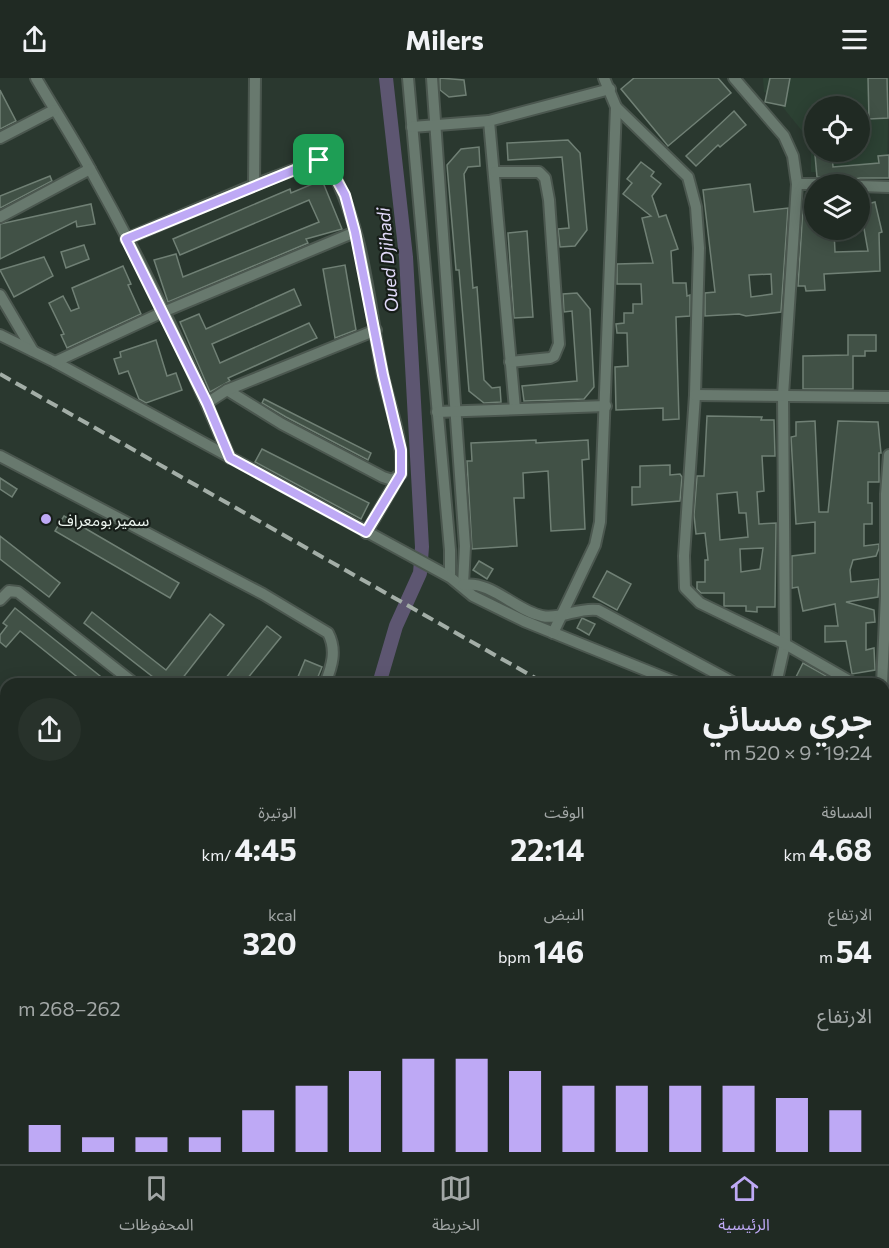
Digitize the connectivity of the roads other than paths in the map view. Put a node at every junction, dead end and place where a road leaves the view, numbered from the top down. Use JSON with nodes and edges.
{"nodes":[{"id":1,"x":36,"y":78,"type":"edge"},
{"id":2,"x":255,"y":78,"type":"edge"},
{"id":3,"x":408,"y":78,"type":"edge"},
{"id":4,"x":432,"y":78,"type":"edge"},
{"id":5,"x":604,"y":78,"type":"edge"},
{"id":6,"x":740,"y":80,"type":"edge"},
{"id":7,"x":610,"y":89,"type":"junction"},
{"id":8,"x":616,"y":107,"type":"junction"},
{"id":9,"x":54,"y":110,"type":"junction"},
{"id":10,"x":489,"y":121,"type":"junction"},
{"id":11,"x":436,"y":124,"type":"junction"},
{"id":12,"x":412,"y":127,"type":"junction"},
{"id":13,"x":0,"y":138,"type":"edge"},
{"id":14,"x":90,"y":169,"type":"junction"},
{"id":15,"x":495,"y":172,"type":"junction"},
{"id":16,"x":797,"y":184,"type":"junction"},
{"id":17,"x":804,"y":184,"type":"edge"},
{"id":18,"x":254,"y":185,"type":"junction"},
{"id":19,"x":870,"y":186,"type":"edge"},
{"id":20,"x":889,"y":187,"type":"edge"},
{"id":21,"x":0,"y":217,"type":"edge"},
{"id":22,"x":355,"y":232,"type":"junction"},
{"id":23,"x":126,"y":239,"type":"junction"},
{"id":24,"x":0,"y":295,"type":"edge"},
{"id":25,"x":164,"y":312,"type":"junction"},
{"id":26,"x":376,"y":330,"type":"junction"},
{"id":27,"x":0,"y":335,"type":"edge"},
{"id":28,"x":33,"y":351,"type":"junction"},
{"id":29,"x":55,"y":362,"type":"junction"},
{"id":30,"x":510,"y":362,"type":"junction"},
{"id":31,"x":227,"y":390,"type":"junction"},
{"id":32,"x":695,"y":395,"type":"junction"},
{"id":33,"x":783,"y":395,"type":"junction"},
{"id":34,"x":889,"y":397,"type":"edge"},
{"id":35,"x":207,"y":403,"type":"junction"},
{"id":36,"x":606,"y":406,"type":"junction"},
{"id":37,"x":515,"y":409,"type":"junction"},
{"id":38,"x":454,"y":411,"type":"junction"},
{"id":39,"x":437,"y":412,"type":"junction"},
{"id":40,"x":889,"y":455,"type":"edge"},
{"id":41,"x":0,"y":456,"type":"edge"},
{"id":42,"x":230,"y":458,"type":"junction"},
{"id":43,"x":398,"y":478,"type":"junction"},
{"id":44,"x":366,"y":532,"type":"junction"},
{"id":45,"x":450,"y":577,"type":"junction"},
{"id":46,"x":463,"y":585,"type":"junction"},
{"id":47,"x":0,"y":600,"type":"edge"},
{"id":48,"x":560,"y":614,"type":"junction"},
{"id":49,"x":553,"y":633,"type":"junction"},
{"id":50,"x":785,"y":644,"type":"junction"},
{"id":51,"x":127,"y":678,"type":"edge"},
{"id":52,"x":327,"y":678,"type":"edge"},
{"id":53,"x":665,"y":678,"type":"edge"},
{"id":54,"x":725,"y":678,"type":"edge"},
{"id":55,"x":777,"y":678,"type":"edge"},
{"id":56,"x":844,"y":678,"type":"edge"},
{"id":57,"x":882,"y":678,"type":"edge"}],
"edges":[{"from":1,"to":9,"type":"street"},
{"from":2,"to":18,"type":"street"},
{"from":3,"to":12,"type":"street"},
{"from":4,"to":11,"type":"street"},
{"from":5,"to":7,"type":"street"},
{"from":6,"to":16,"type":"street"},
{"from":7,"to":8,"type":"street"},
{"from":7,"to":10,"type":"street"},
{"from":8,"to":32,"type":"street"},
{"from":8,"to":36,"type":"street"},
{"from":9,"to":13,"type":"street"},
{"from":9,"to":14,"type":"street"},
{"from":10,"to":11,"type":"street"},
{"from":10,"to":15,"type":"street"},
{"from":11,"to":12,"type":"street"},
{"from":11,"to":38,"type":"street"},
{"from":12,"to":39,"type":"street"},
{"from":14,"to":21,"type":"street"},
{"from":14,"to":23,"type":"street"},
{"from":15,"to":30,"type":"street"},
{"from":15,"to":30,"type":"street"},
{"from":16,"to":17,"type":"street"},
{"from":16,"to":33,"type":"street"},
{"from":18,"to":22,"type":"street"},
{"from":18,"to":23,"type":"street"},
{"from":19,"to":20,"type":"street"},
{"from":22,"to":25,"type":"street"},
{"from":22,"to":26,"type":"street"},
{"from":23,"to":25,"type":"street"},
{"from":24,"to":28,"type":"street"},
{"from":25,"to":29,"type":"street"},
{"from":25,"to":35,"type":"street"},
{"from":26,"to":31,"type":"street"},
{"from":26,"to":43,"type":"street"},
{"from":27,"to":28,"type":"street"},
{"from":28,"to":29,"type":"street"},
{"from":29,"to":42,"type":"street"},
{"from":30,"to":37,"type":"street"},
{"from":31,"to":35,"type":"street"},
{"from":31,"to":43,"type":"street"},
{"from":32,"to":33,"type":"street"},
{"from":32,"to":50,"type":"street"},
{"from":33,"to":34,"type":"street"},
{"from":33,"to":50,"type":"street"},
{"from":35,"to":42,"type":"street"},
{"from":36,"to":37,"type":"street"},
{"from":36,"to":48,"type":"street"},
{"from":37,"to":38,"type":"street"},
{"from":38,"to":39,"type":"street"},
{"from":38,"to":46,"type":"street"},
{"from":39,"to":45,"type":"street"},
{"from":40,"to":57,"type":"street"},
{"from":41,"to":52,"type":"street"},
{"from":42,"to":44,"type":"street"},
{"from":43,"to":44,"type":"street"},
{"from":44,"to":45,"type":"street"},
{"from":45,"to":46,"type":"street"},
{"from":46,"to":48,"type":"street"},
{"from":46,"to":49,"type":"street"},
{"from":47,"to":51,"type":"street"},
{"from":48,"to":49,"type":"street"},
{"from":48,"to":54,"type":"street"},
{"from":49,"to":53,"type":"street"},
{"from":50,"to":55,"type":"street"},
{"from":50,"to":56,"type":"street"}]}
